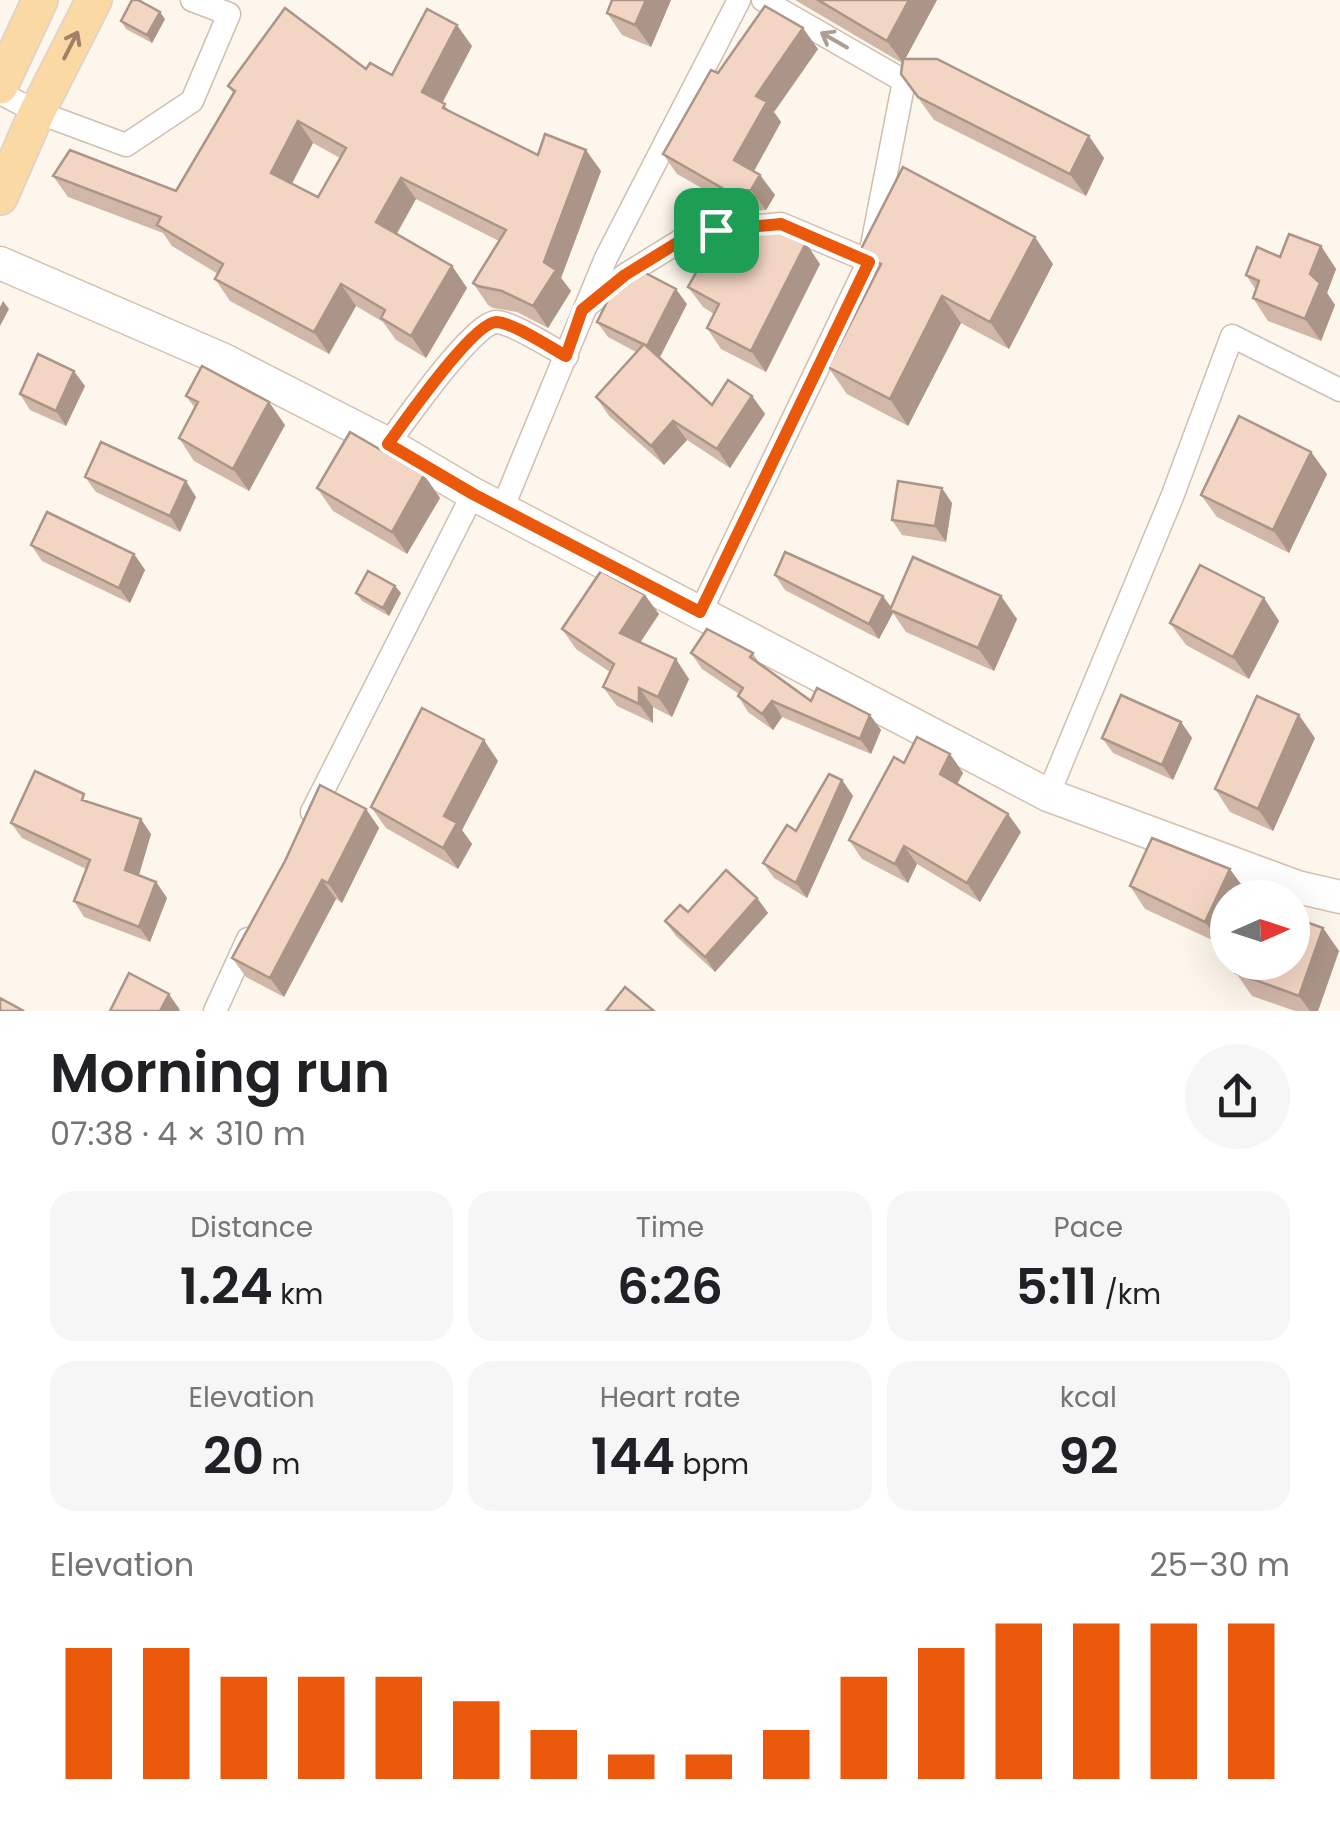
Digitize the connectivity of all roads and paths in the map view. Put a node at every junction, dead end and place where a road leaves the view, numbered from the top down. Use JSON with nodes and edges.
{"nodes":[{"id":1,"x":40,"y":0,"type":"edge"},
{"id":2,"x":94,"y":0,"type":"edge"},
{"id":3,"x":192,"y":0,"type":"edge"},
{"id":4,"x":739,"y":0,"type":"edge"},
{"id":5,"x":763,"y":0,"type":"edge"},
{"id":6,"x":0,"y":90,"type":"edge"},
{"id":7,"x":38,"y":112,"type":"junction"},
{"id":8,"x":0,"y":197,"type":"edge"},
{"id":9,"x":869,"y":262,"type":"junction"},
{"id":10,"x":0,"y":263,"type":"edge"},
{"id":11,"x":582,"y":310,"type":"junction"},
{"id":12,"x":566,"y":356,"type":"junction"},
{"id":13,"x":1340,"y":390,"type":"edge"},
{"id":14,"x":388,"y":444,"type":"junction"},
{"id":15,"x":488,"y":502,"type":"junction"},
{"id":16,"x":700,"y":612,"type":"junction"},
{"id":17,"x":1048,"y":795,"type":"junction"},
{"id":18,"x":298,"y":839,"type":"edge"},
{"id":19,"x":1340,"y":897,"type":"edge"},
{"id":20,"x":255,"y":925,"type":"edge"},
{"id":21,"x":215,"y":1011,"type":"edge"}],
"edges":[{"from":1,"to":6,"type":"main road"},
{"from":7,"to":2,"type":"main road","one_way":true},
{"from":3,"to":7,"type":"street"},
{"from":4,"to":11,"type":"street"},
{"from":9,"to":5,"type":"street","one_way":true},
{"from":6,"to":7,"type":"street"},
{"from":7,"to":8,"type":"main road"},
{"from":9,"to":11,"type":"street"},
{"from":9,"to":16,"type":"street"},
{"from":10,"to":14,"type":"street"},
{"from":11,"to":12,"type":"street"},
{"from":12,"to":14,"type":"street"},
{"from":12,"to":15,"type":"street"},
{"from":13,"to":17,"type":"street"},
{"from":14,"to":15,"type":"street"},
{"from":15,"to":16,"type":"street"},
{"from":15,"to":18,"type":"street"},
{"from":16,"to":17,"type":"street"},
{"from":17,"to":19,"type":"street"},
{"from":20,"to":21,"type":"street"}]}
